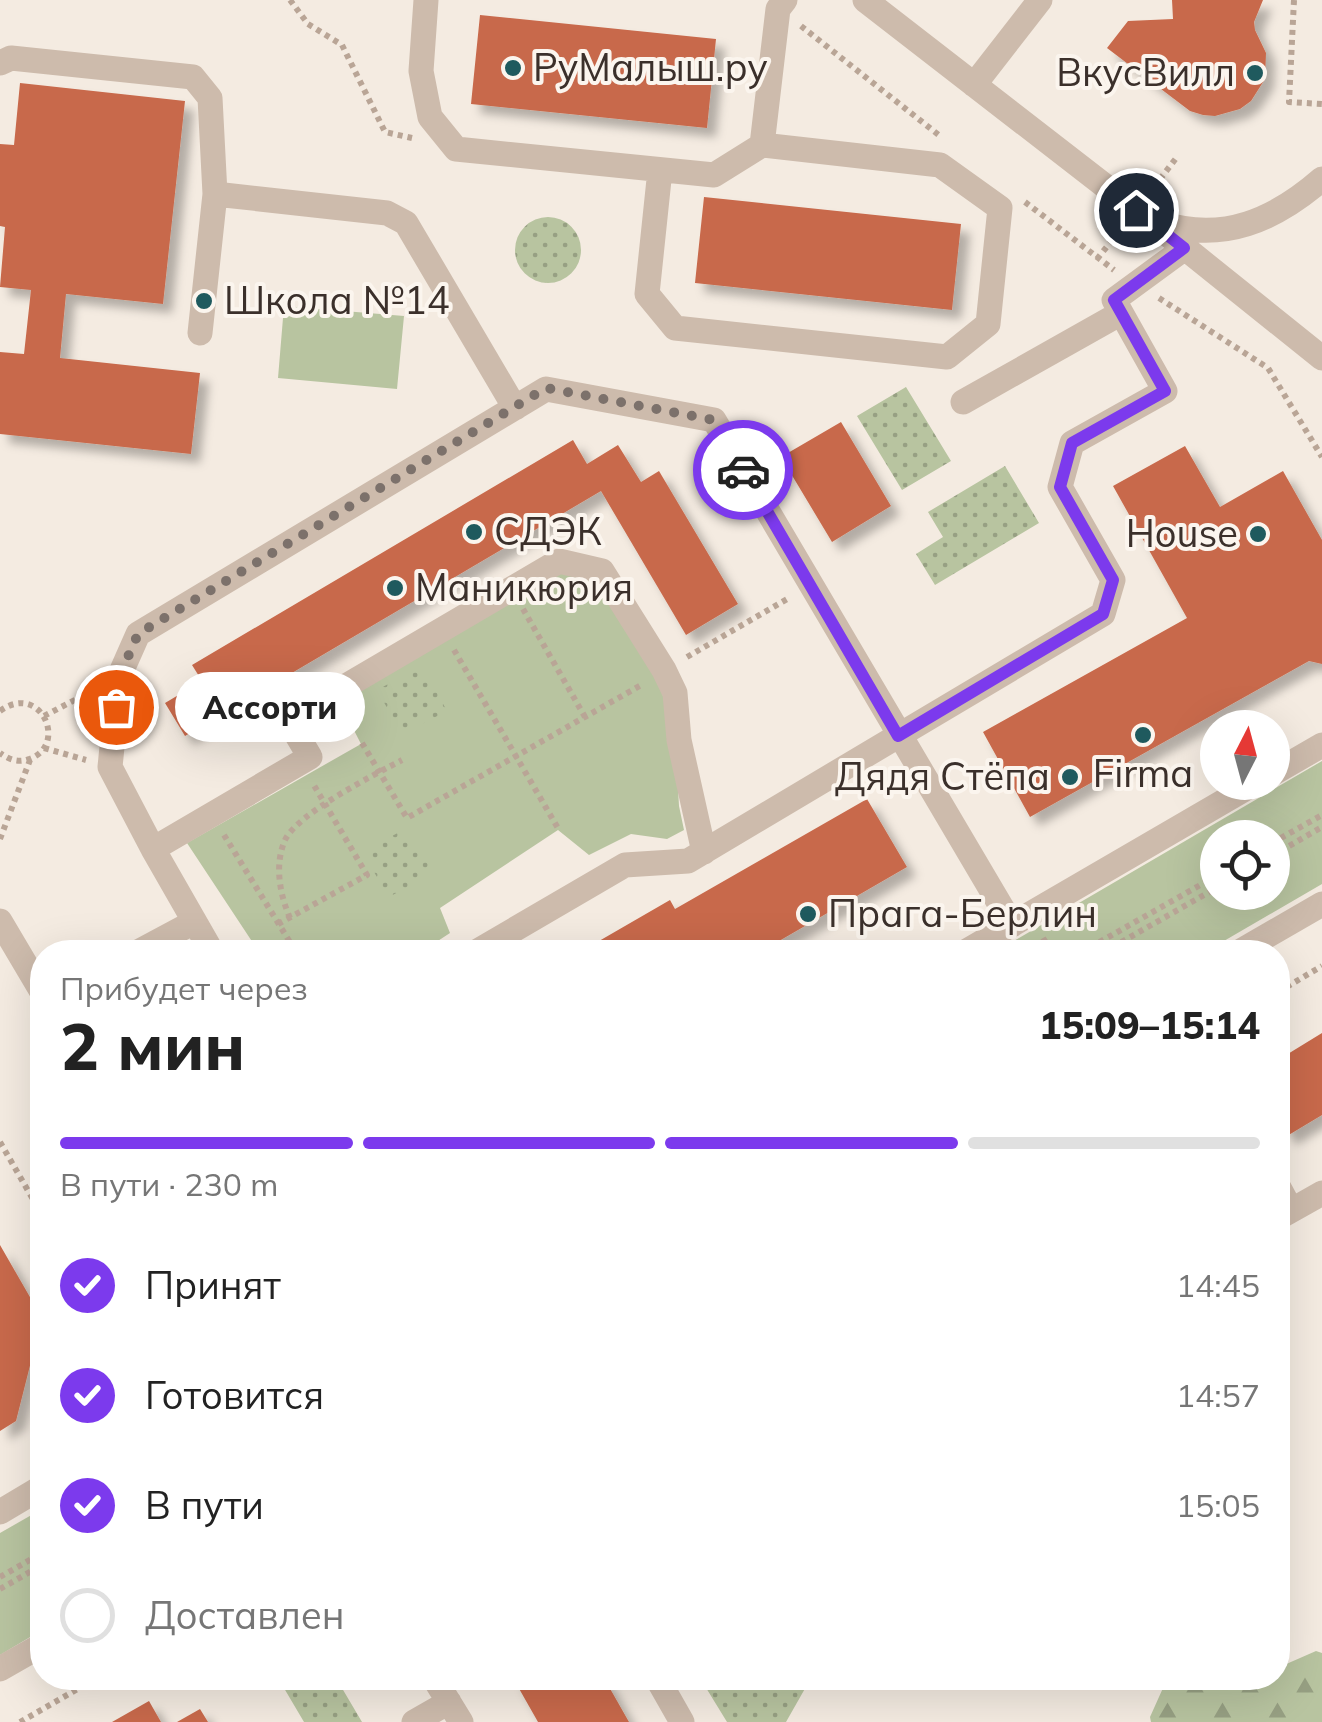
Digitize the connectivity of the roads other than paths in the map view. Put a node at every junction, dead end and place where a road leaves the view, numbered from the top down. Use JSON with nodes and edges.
{"nodes":[{"id":1,"x":426,"y":0,"type":"edge"},
{"id":2,"x":864,"y":0,"type":"edge"},
{"id":3,"x":1040,"y":0,"type":"edge"},
{"id":4,"x":781,"y":4,"type":"edge"},
{"id":5,"x":0,"y":63,"type":"edge"},
{"id":6,"x":974,"y":85,"type":"junction"},
{"id":7,"x":762,"y":145,"type":"junction"},
{"id":8,"x":660,"y":170,"type":"junction"},
{"id":9,"x":1322,"y":178,"type":"edge"},
{"id":10,"x":215,"y":194,"type":"junction"},
{"id":11,"x":1146,"y":218,"type":"junction"},
{"id":12,"x":1184,"y":248,"type":"junction"},
{"id":13,"x":1121,"y":313,"type":"junction"},
{"id":14,"x":200,"y":332,"type":"dead end"},
{"id":15,"x":1322,"y":358,"type":"edge"},
{"id":16,"x":962,"y":402,"type":"dead end"},
{"id":17,"x":515,"y":408,"type":"junction"},
{"id":18,"x":898,"y":736,"type":"junction"},
{"id":19,"x":1322,"y":745,"type":"edge"},
{"id":20,"x":1290,"y":764,"type":"edge"},
{"id":21,"x":1227,"y":800,"type":"edge"},
{"id":22,"x":153,"y":849,"type":"junction"},
{"id":23,"x":704,"y":852,"type":"junction"},
{"id":24,"x":1322,"y":904,"type":"edge"},
{"id":25,"x":0,"y":921,"type":"edge"},
{"id":26,"x":194,"y":922,"type":"junction"},
{"id":27,"x":1012,"y":925,"type":"junction"},
{"id":28,"x":160,"y":940,"type":"edge"},
{"id":29,"x":205,"y":940,"type":"edge"},
{"id":30,"x":497,"y":940,"type":"edge"},
{"id":31,"x":986,"y":940,"type":"edge"},
{"id":32,"x":1260,"y":940,"type":"edge"},
{"id":33,"x":30,"y":972,"type":"edge"},
{"id":34,"x":1322,"y":1193,"type":"edge"},
{"id":35,"x":1290,"y":1211,"type":"edge"},
{"id":36,"x":30,"y":1494,"type":"edge"},
{"id":37,"x":0,"y":1512,"type":"edge"},
{"id":38,"x":30,"y":1652,"type":"edge"},
{"id":39,"x":0,"y":1670,"type":"edge"},
{"id":40,"x":441,"y":1690,"type":"edge"},
{"id":41,"x":664,"y":1690,"type":"edge"},
{"id":42,"x":455,"y":1712,"type":"edge"},
{"id":43,"x":414,"y":1722,"type":"edge"},
{"id":44,"x":682,"y":1722,"type":"edge"}],
"edges":[{"from":1,"to":8,"type":"street"},
{"from":2,"to":6,"type":"street"},
{"from":3,"to":6,"type":"street"},
{"from":4,"to":7,"type":"street"},
{"from":5,"to":10,"type":"street"},
{"from":6,"to":11,"type":"street"},
{"from":7,"to":8,"type":"street"},
{"from":7,"to":8,"type":"street"},
{"from":9,"to":11,"type":"street"},
{"from":10,"to":14,"type":"street"},
{"from":10,"to":17,"type":"street"},
{"from":11,"to":12,"type":"street"},
{"from":12,"to":13,"type":"street"},
{"from":12,"to":15,"type":"street"},
{"from":13,"to":16,"type":"street"},
{"from":13,"to":18,"type":"street"},
{"from":17,"to":18,"type":"street"},
{"from":17,"to":22,"type":"street"},
{"from":18,"to":23,"type":"street"},
{"from":18,"to":27,"type":"street"},
{"from":19,"to":20,"type":"street"},
{"from":21,"to":27,"type":"street"},
{"from":22,"to":23,"type":"street"},
{"from":22,"to":26,"type":"street"},
{"from":23,"to":30,"type":"street"},
{"from":24,"to":32,"type":"street"},
{"from":25,"to":33,"type":"street"},
{"from":26,"to":28,"type":"street"},
{"from":26,"to":29,"type":"street"},
{"from":27,"to":31,"type":"street"},
{"from":34,"to":35,"type":"street"},
{"from":36,"to":37,"type":"street"},
{"from":38,"to":39,"type":"street"},
{"from":40,"to":42,"type":"street"},
{"from":41,"to":44,"type":"street"},
{"from":42,"to":43,"type":"street"}]}
